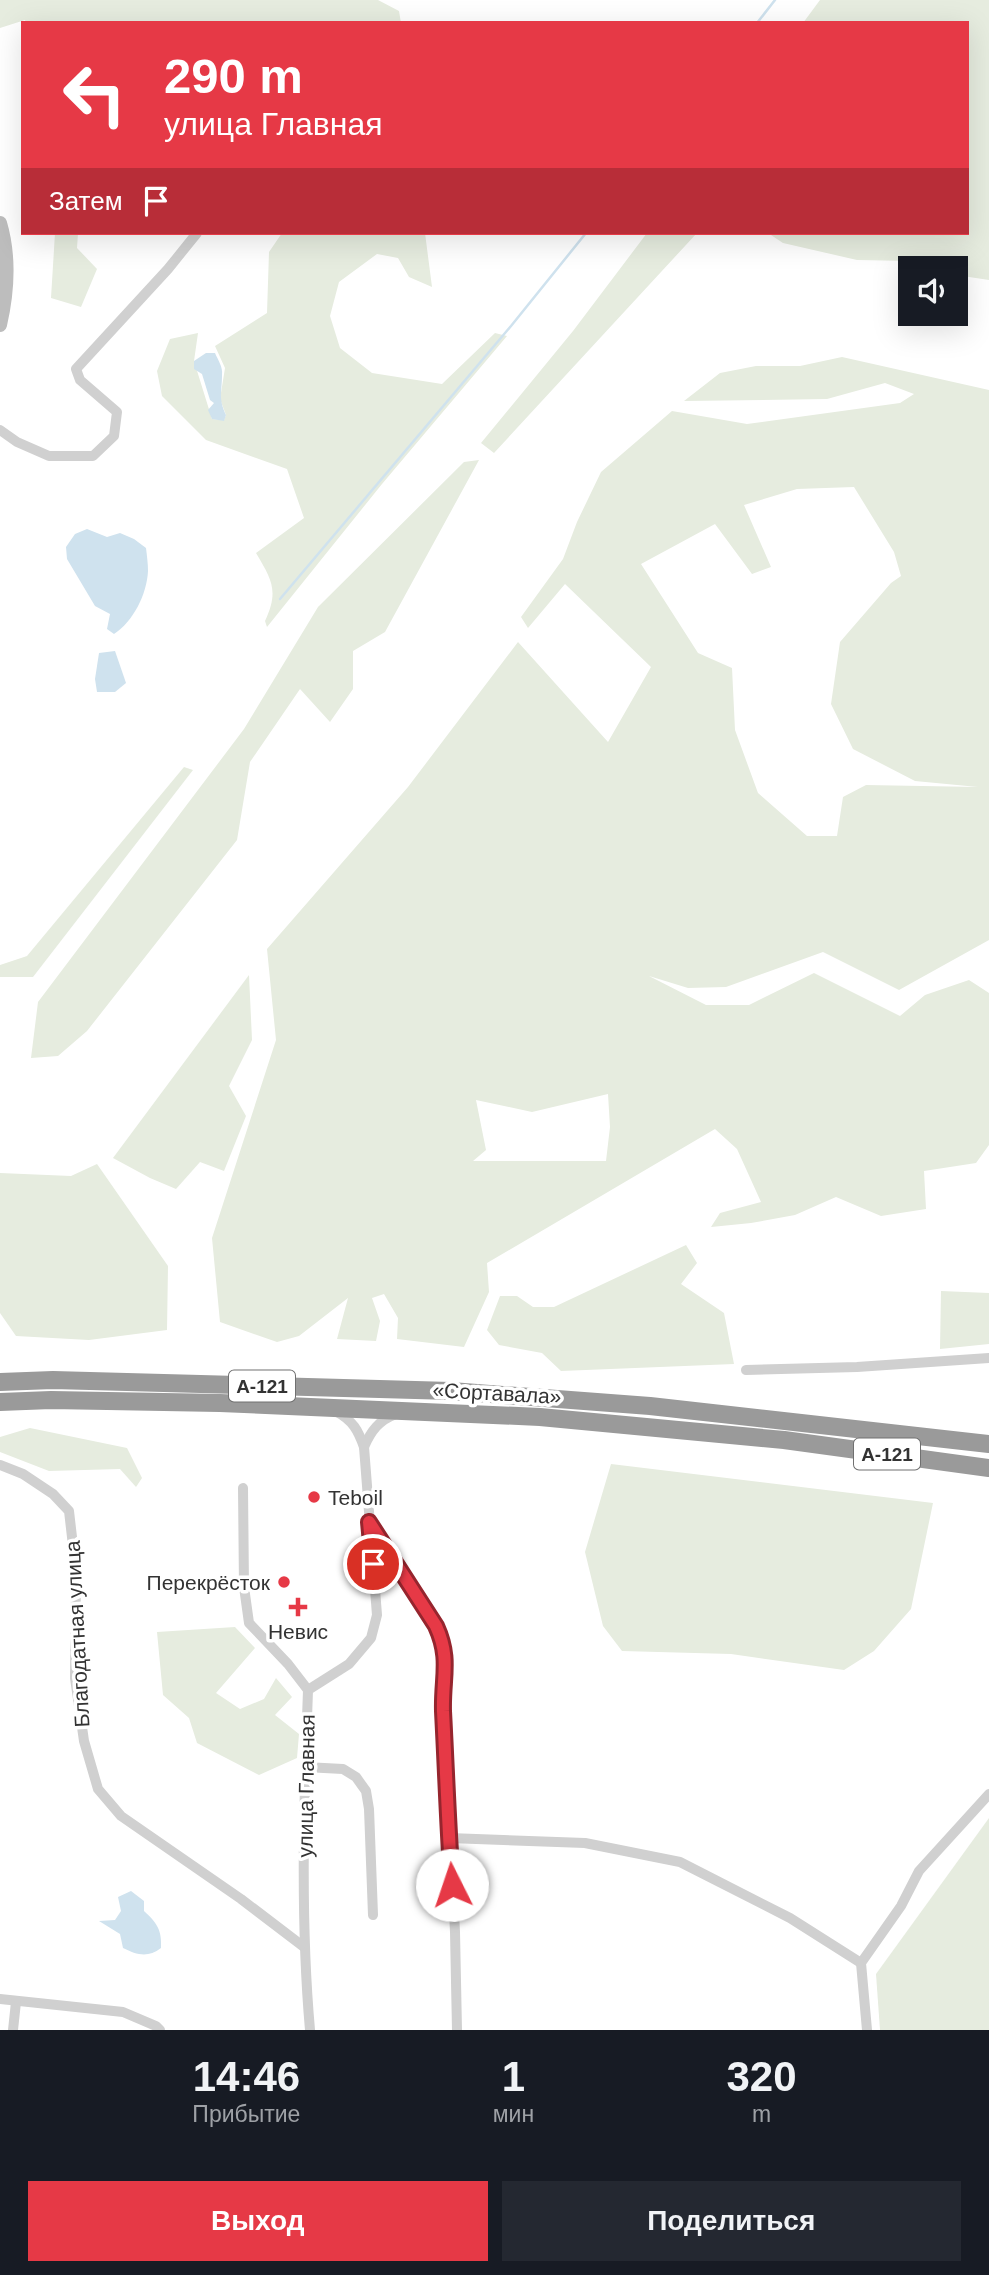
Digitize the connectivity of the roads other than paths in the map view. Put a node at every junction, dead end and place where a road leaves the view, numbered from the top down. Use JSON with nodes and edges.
{"nodes":[{"id":1,"x":0,"y":222,"type":"edge"},
{"id":2,"x":195,"y":235,"type":"edge"},
{"id":3,"x":0,"y":325,"type":"edge"},
{"id":4,"x":0,"y":430,"type":"edge"},
{"id":5,"x":989,"y":1358,"type":"edge"},
{"id":6,"x":746,"y":1370,"type":"dead end"},
{"id":7,"x":0,"y":1382,"type":"edge"},
{"id":8,"x":0,"y":1402,"type":"edge"},
{"id":9,"x":309,"y":1406,"type":"junction"},
{"id":10,"x":425,"y":1411,"type":"junction"},
{"id":11,"x":989,"y":1444,"type":"edge"},
{"id":12,"x":364,"y":1447,"type":"junction"},
{"id":13,"x":1,"y":1467,"type":"edge"},
{"id":14,"x":989,"y":1468,"type":"edge"},
{"id":15,"x":243,"y":1488,"type":"dead end"},
{"id":16,"x":369,"y":1522,"type":"junction"},
{"id":17,"x":308,"y":1690,"type":"junction"},
{"id":18,"x":305,"y":1767,"type":"junction"},
{"id":19,"x":989,"y":1794,"type":"edge"},
{"id":20,"x":449,"y":1838,"type":"junction"},
{"id":21,"x":373,"y":1915,"type":"dead end"},
{"id":22,"x":304,"y":1947,"type":"junction"},
{"id":23,"x":861,"y":1964,"type":"junction"},
{"id":24,"x":0,"y":1999,"type":"edge"},
{"id":25,"x":16,"y":2002,"type":"junction"},
{"id":26,"x":13,"y":2030,"type":"edge"},
{"id":27,"x":160,"y":2030,"type":"edge"},
{"id":28,"x":310,"y":2030,"type":"edge"},
{"id":29,"x":457,"y":2030,"type":"edge"},
{"id":30,"x":867,"y":2030,"type":"edge"}],
"edges":[{"from":1,"to":3,"type":"street"},
{"from":2,"to":4,"type":"street"},
{"from":5,"to":6,"type":"street"},
{"from":7,"to":11,"type":"highway","name":"«Сортавала»","number":"А-121"},
{"from":8,"to":9,"type":"highway","name":"«Сортавала»","number":"А-121"},
{"from":9,"to":10,"type":"highway","name":"«Сортавала»","number":"А-121"},
{"from":9,"to":12,"type":"street"},
{"from":10,"to":12,"type":"street"},
{"from":10,"to":14,"type":"highway","name":"«Сортавала»","number":"А-121"},
{"from":12,"to":16,"type":"street","name":"улица Главная"},
{"from":13,"to":22,"type":"street","name":"Благодатная улица"},
{"from":15,"to":17,"type":"street"},
{"from":16,"to":17,"type":"street","name":"улица Главная"},
{"from":16,"to":20,"type":"street"},
{"from":17,"to":18,"type":"street","name":"улица Главная"},
{"from":18,"to":21,"type":"street"},
{"from":18,"to":22,"type":"street","name":"улица Главная"},
{"from":19,"to":23,"type":"street"},
{"from":20,"to":23,"type":"street"},
{"from":20,"to":29,"type":"street"},
{"from":22,"to":28,"type":"street","name":"улица Главная"},
{"from":23,"to":30,"type":"street"},
{"from":24,"to":25,"type":"street"},
{"from":25,"to":26,"type":"street"},
{"from":25,"to":27,"type":"street"}]}
